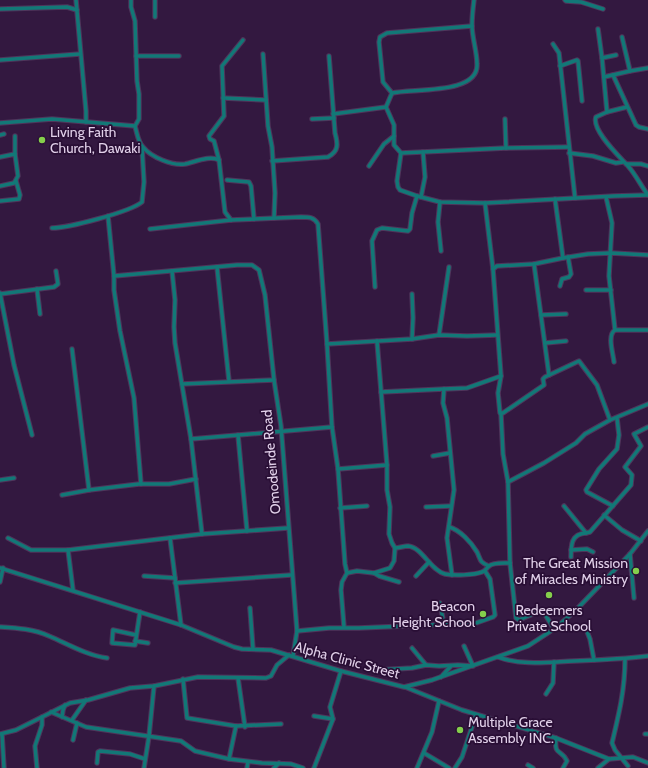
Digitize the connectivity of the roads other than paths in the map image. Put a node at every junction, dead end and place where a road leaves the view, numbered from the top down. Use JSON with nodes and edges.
{"nodes":[{"id":1,"x":76,"y":0,"type":"edge"},
{"id":2,"x":131,"y":0,"type":"edge"},
{"id":3,"x":155,"y":0,"type":"edge"},
{"id":4,"x":474,"y":0,"type":"edge"},
{"id":5,"x":565,"y":0,"type":"edge"},
{"id":6,"x":0,"y":9,"type":"edge"},
{"id":7,"x":603,"y":9,"type":"dead end"},
{"id":8,"x":77,"y":10,"type":"junction"},
{"id":9,"x":155,"y":17,"type":"dead end"},
{"id":10,"x":472,"y":26,"type":"junction"},
{"id":11,"x":598,"y":29,"type":"dead end"},
{"id":12,"x":622,"y":37,"type":"dead end"},
{"id":13,"x":243,"y":40,"type":"dead end"},
{"id":14,"x":553,"y":44,"type":"dead end"},
{"id":15,"x":80,"y":54,"type":"junction"},
{"id":16,"x":264,"y":54,"type":"dead end"},
{"id":17,"x":616,"y":55,"type":"dead end"},
{"id":18,"x":136,"y":56,"type":"junction"},
{"id":19,"x":179,"y":56,"type":"dead end"},
{"id":20,"x":329,"y":56,"type":"dead end"},
{"id":21,"x":602,"y":58,"type":"junction"},
{"id":22,"x":0,"y":60,"type":"edge"},
{"id":23,"x":560,"y":66,"type":"junction"},
{"id":24,"x":648,"y":68,"type":"edge"},
{"id":25,"x":630,"y":71,"type":"junction"},
{"id":26,"x":613,"y":75,"type":"junction"},
{"id":27,"x":604,"y":77,"type":"junction"},
{"id":28,"x":392,"y":93,"type":"junction"},
{"id":29,"x":223,"y":98,"type":"junction"},
{"id":30,"x":266,"y":100,"type":"junction"},
{"id":31,"x":582,"y":101,"type":"dead end"},
{"id":32,"x":627,"y":106,"type":"junction"},
{"id":33,"x":386,"y":107,"type":"junction"},
{"id":34,"x":607,"y":112,"type":"junction"},
{"id":35,"x":333,"y":116,"type":"junction"},
{"id":36,"x":312,"y":119,"type":"dead end"},
{"id":37,"x":505,"y":120,"type":"dead end"},
{"id":38,"x":86,"y":122,"type":"junction"},
{"id":39,"x":0,"y":124,"type":"edge"},
{"id":40,"x":135,"y":126,"type":"junction"},
{"id":41,"x":648,"y":129,"type":"edge"},
{"id":42,"x":15,"y":136,"type":"dead end"},
{"id":43,"x":394,"y":136,"type":"junction"},
{"id":44,"x":142,"y":147,"type":"junction"},
{"id":45,"x":569,"y":147,"type":"junction"},
{"id":46,"x":506,"y":148,"type":"junction"},
{"id":47,"x":423,"y":152,"type":"junction"},
{"id":48,"x":401,"y":153,"type":"junction"},
{"id":49,"x":569,"y":153,"type":"junction"},
{"id":50,"x":15,"y":154,"type":"junction"},
{"id":51,"x":0,"y":157,"type":"edge"},
{"id":52,"x":219,"y":160,"type":"junction"},
{"id":53,"x":272,"y":161,"type":"junction"},
{"id":54,"x":625,"y":163,"type":"junction"},
{"id":55,"x":370,"y":166,"type":"dead end"},
{"id":56,"x":648,"y":166,"type":"edge"},
{"id":57,"x":227,"y":180,"type":"dead end"},
{"id":58,"x":16,"y":181,"type":"junction"},
{"id":59,"x":0,"y":186,"type":"edge"},
{"id":60,"x":419,"y":197,"type":"junction"},
{"id":61,"x":606,"y":197,"type":"junction"},
{"id":62,"x":575,"y":198,"type":"junction"},
{"id":63,"x":555,"y":199,"type":"junction"},
{"id":64,"x":0,"y":201,"type":"edge"},
{"id":65,"x":440,"y":202,"type":"junction"},
{"id":66,"x":486,"y":203,"type":"junction"},
{"id":67,"x":108,"y":216,"type":"junction"},
{"id":68,"x":274,"y":218,"type":"junction"},
{"id":69,"x":254,"y":219,"type":"junction"},
{"id":70,"x":231,"y":220,"type":"junction"},
{"id":71,"x":52,"y":228,"type":"dead end"},
{"id":72,"x":150,"y":229,"type":"dead end"},
{"id":73,"x":441,"y":251,"type":"dead end"},
{"id":74,"x":610,"y":253,"type":"junction"},
{"id":75,"x":648,"y":255,"type":"edge"},
{"id":76,"x":565,"y":257,"type":"junction"},
{"id":77,"x":534,"y":264,"type":"junction"},
{"id":78,"x":217,"y":267,"type":"junction"},
{"id":79,"x":449,"y":267,"type":"dead end"},
{"id":80,"x":493,"y":269,"type":"junction"},
{"id":81,"x":56,"y":271,"type":"dead end"},
{"id":82,"x":172,"y":271,"type":"junction"},
{"id":83,"x":114,"y":276,"type":"junction"},
{"id":84,"x":560,"y":286,"type":"dead end"},
{"id":85,"x":375,"y":288,"type":"dead end"},
{"id":86,"x":37,"y":289,"type":"junction"},
{"id":87,"x":586,"y":290,"type":"dead end"},
{"id":88,"x":611,"y":290,"type":"junction"},
{"id":89,"x":0,"y":294,"type":"edge"},
{"id":90,"x":412,"y":294,"type":"dead end"},
{"id":91,"x":1,"y":308,"type":"edge"},
{"id":92,"x":40,"y":314,"type":"dead end"},
{"id":93,"x":566,"y":314,"type":"dead end"},
{"id":94,"x":541,"y":315,"type":"junction"},
{"id":95,"x":615,"y":330,"type":"junction"},
{"id":96,"x":648,"y":330,"type":"edge"},
{"id":97,"x":439,"y":335,"type":"junction"},
{"id":98,"x":497,"y":335,"type":"junction"},
{"id":99,"x":412,"y":339,"type":"junction"},
{"id":100,"x":377,"y":341,"type":"junction"},
{"id":101,"x":566,"y":341,"type":"dead end"},
{"id":102,"x":545,"y":343,"type":"junction"},
{"id":103,"x":327,"y":344,"type":"junction"},
{"id":104,"x":72,"y":349,"type":"dead end"},
{"id":105,"x":614,"y":362,"type":"dead end"},
{"id":106,"x":549,"y":375,"type":"junction"},
{"id":107,"x":501,"y":376,"type":"junction"},
{"id":108,"x":274,"y":380,"type":"junction"},
{"id":109,"x":229,"y":381,"type":"junction"},
{"id":110,"x":182,"y":384,"type":"junction"},
{"id":111,"x":444,"y":389,"type":"junction"},
{"id":112,"x":381,"y":392,"type":"junction"},
{"id":113,"x":648,"y":404,"type":"edge"},
{"id":114,"x":500,"y":414,"type":"junction"},
{"id":115,"x":617,"y":418,"type":"junction"},
{"id":116,"x":610,"y":420,"type":"junction"},
{"id":117,"x":332,"y":427,"type":"junction"},
{"id":118,"x":648,"y":427,"type":"edge"},
{"id":119,"x":281,"y":431,"type":"junction"},
{"id":120,"x":32,"y":435,"type":"dead end"},
{"id":121,"x":238,"y":435,"type":"junction"},
{"id":122,"x":191,"y":438,"type":"junction"},
{"id":123,"x":450,"y":453,"type":"junction"},
{"id":124,"x":433,"y":456,"type":"dead end"},
{"id":125,"x":387,"y":465,"type":"junction"},
{"id":126,"x":338,"y":469,"type":"junction"},
{"id":127,"x":14,"y":478,"type":"dead end"},
{"id":128,"x":196,"y":479,"type":"junction"},
{"id":129,"x":0,"y":480,"type":"edge"},
{"id":130,"x":508,"y":482,"type":"junction"},
{"id":131,"x":141,"y":484,"type":"junction"},
{"id":132,"x":89,"y":490,"type":"junction"},
{"id":133,"x":62,"y":494,"type":"dead end"},
{"id":134,"x":367,"y":506,"type":"dead end"},
{"id":135,"x":451,"y":506,"type":"junction"},
{"id":136,"x":564,"y":506,"type":"dead end"},
{"id":137,"x":613,"y":506,"type":"junction"},
{"id":138,"x":426,"y":507,"type":"dead end"},
{"id":139,"x":340,"y":508,"type":"junction"},
{"id":140,"x":604,"y":515,"type":"junction"},
{"id":141,"x":449,"y":527,"type":"junction"},
{"id":142,"x":288,"y":528,"type":"junction"},
{"id":143,"x":247,"y":531,"type":"junction"},
{"id":144,"x":648,"y":531,"type":"edge"},
{"id":145,"x":586,"y":533,"type":"junction"},
{"id":146,"x":202,"y":534,"type":"junction"},
{"id":147,"x":8,"y":538,"type":"dead end"},
{"id":148,"x":170,"y":538,"type":"junction"},
{"id":149,"x":641,"y":541,"type":"junction"},
{"id":150,"x":395,"y":548,"type":"junction"},
{"id":151,"x":68,"y":550,"type":"junction"},
{"id":152,"x":571,"y":550,"type":"junction"},
{"id":153,"x":593,"y":552,"type":"dead end"},
{"id":154,"x":630,"y":554,"type":"junction"},
{"id":155,"x":571,"y":557,"type":"dead end"},
{"id":156,"x":429,"y":562,"type":"junction"},
{"id":157,"x":510,"y":563,"type":"junction"},
{"id":158,"x":488,"y":566,"type":"junction"},
{"id":159,"x":2,"y":568,"type":"edge"},
{"id":160,"x":485,"y":570,"type":"junction"},
{"id":161,"x":347,"y":573,"type":"junction"},
{"id":162,"x":374,"y":573,"type":"junction"},
{"id":163,"x":452,"y":574,"type":"junction"},
{"id":164,"x":291,"y":575,"type":"junction"},
{"id":165,"x":144,"y":576,"type":"dead end"},
{"id":166,"x":416,"y":576,"type":"dead end"},
{"id":167,"x":175,"y":580,"type":"junction"},
{"id":168,"x":0,"y":582,"type":"edge"},
{"id":169,"x":399,"y":582,"type":"dead end"},
{"id":170,"x":73,"y":590,"type":"junction"},
{"id":171,"x":634,"y":598,"type":"dead end"},
{"id":172,"x":440,"y":603,"type":"dead end"},
{"id":173,"x":250,"y":608,"type":"dead end"},
{"id":174,"x":140,"y":612,"type":"junction"},
{"id":175,"x":182,"y":625,"type":"junction"},
{"id":176,"x":444,"y":625,"type":"junction"},
{"id":177,"x":0,"y":627,"type":"edge"},
{"id":178,"x":344,"y":627,"type":"junction"},
{"id":179,"x":554,"y":629,"type":"junction"},
{"id":180,"x":586,"y":629,"type":"dead end"},
{"id":181,"x":297,"y":631,"type":"junction"},
{"id":182,"x":136,"y":635,"type":"junction"},
{"id":183,"x":135,"y":641,"type":"junction"},
{"id":184,"x":148,"y":643,"type":"dead end"},
{"id":185,"x":464,"y":646,"type":"dead end"},
{"id":186,"x":412,"y":648,"type":"dead end"},
{"id":187,"x":254,"y":649,"type":"junction"},
{"id":188,"x":291,"y":656,"type":"junction"},
{"id":189,"x":648,"y":656,"type":"edge"},
{"id":190,"x":498,"y":657,"type":"junction"},
{"id":191,"x":107,"y":658,"type":"dead end"},
{"id":192,"x":625,"y":659,"type":"junction"},
{"id":193,"x":594,"y":660,"type":"junction"},
{"id":194,"x":554,"y":662,"type":"junction"},
{"id":195,"x":426,"y":665,"type":"junction"},
{"id":196,"x":452,"y":666,"type":"junction"},
{"id":197,"x":473,"y":666,"type":"junction"},
{"id":198,"x":341,"y":670,"type":"junction"},
{"id":199,"x":377,"y":670,"type":"dead end"},
{"id":200,"x":440,"y":677,"type":"junction"},
{"id":201,"x":238,"y":678,"type":"junction"},
{"id":202,"x":183,"y":679,"type":"junction"},
{"id":203,"x":154,"y":686,"type":"junction"},
{"id":204,"x":404,"y":687,"type":"junction"},
{"id":205,"x":546,"y":694,"type":"dead end"},
{"id":206,"x":86,"y":700,"type":"junction"},
{"id":207,"x":439,"y":701,"type":"junction"},
{"id":208,"x":66,"y":704,"type":"junction"},
{"id":209,"x":51,"y":712,"type":"junction"},
{"id":210,"x":476,"y":715,"type":"junction"},
{"id":211,"x":314,"y":716,"type":"dead end"},
{"id":212,"x":42,"y":717,"type":"junction"},
{"id":213,"x":62,"y":717,"type":"junction"},
{"id":214,"x":333,"y":719,"type":"junction"},
{"id":215,"x":72,"y":720,"type":"junction"},
{"id":216,"x":78,"y":723,"type":"junction"},
{"id":217,"x":281,"y":724,"type":"dead end"},
{"id":218,"x":236,"y":726,"type":"junction"},
{"id":219,"x":245,"y":727,"type":"junction"},
{"id":220,"x":1,"y":734,"type":"edge"},
{"id":221,"x":149,"y":736,"type":"junction"},
{"id":222,"x":556,"y":738,"type":"junction"},
{"id":223,"x":73,"y":740,"type":"dead end"},
{"id":224,"x":424,"y":753,"type":"junction"},
{"id":225,"x":622,"y":758,"type":"junction"},
{"id":226,"x":145,"y":759,"type":"junction"},
{"id":227,"x":230,"y":759,"type":"junction"},
{"id":228,"x":609,"y":759,"type":"junction"},
{"id":229,"x":248,"y":762,"type":"junction"},
{"id":230,"x":97,"y":763,"type":"dead end"},
{"id":231,"x":279,"y":763,"type":"junction"},
{"id":232,"x":648,"y":763,"type":"edge"},
{"id":233,"x":528,"y":765,"type":"dead end"},
{"id":234,"x":629,"y":767,"type":"edge"},
{"id":235,"x":4,"y":768,"type":"edge"},
{"id":236,"x":36,"y":768,"type":"edge"},
{"id":237,"x":144,"y":768,"type":"edge"},
{"id":238,"x":247,"y":768,"type":"edge"},
{"id":239,"x":274,"y":768,"type":"edge"},
{"id":240,"x":303,"y":768,"type":"edge"},
{"id":241,"x":314,"y":768,"type":"edge"},
{"id":242,"x":417,"y":768,"type":"edge"},
{"id":243,"x":449,"y":768,"type":"edge"},
{"id":244,"x":455,"y":768,"type":"edge"},
{"id":245,"x":533,"y":768,"type":"edge"},
{"id":246,"x":563,"y":768,"type":"edge"},
{"id":247,"x":598,"y":768,"type":"edge"}],
"edges":[{"from":1,"to":8,"type":"street"},
{"from":2,"to":18,"type":"street"},
{"from":3,"to":9,"type":"street"},
{"from":4,"to":10,"type":"street"},
{"from":5,"to":7,"type":"street"},
{"from":6,"to":8,"type":"street"},
{"from":8,"to":15,"type":"street"},
{"from":10,"to":28,"type":"street"},
{"from":10,"to":28,"type":"street"},
{"from":11,"to":21,"type":"street"},
{"from":12,"to":25,"type":"street"},
{"from":13,"to":29,"type":"street"},
{"from":14,"to":23,"type":"street"},
{"from":15,"to":22,"type":"street"},
{"from":15,"to":38,"type":"street"},
{"from":16,"to":30,"type":"street"},
{"from":17,"to":21,"type":"street"},
{"from":18,"to":19,"type":"street"},
{"from":18,"to":40,"type":"street"},
{"from":20,"to":35,"type":"street"},
{"from":21,"to":27,"type":"street"},
{"from":23,"to":31,"type":"street"},
{"from":23,"to":45,"type":"street"},
{"from":24,"to":25,"type":"street"},
{"from":25,"to":26,"type":"street"},
{"from":26,"to":27,"type":"street"},
{"from":26,"to":32,"type":"street"},
{"from":27,"to":34,"type":"street"},
{"from":28,"to":33,"type":"street"},
{"from":29,"to":30,"type":"street"},
{"from":29,"to":52,"type":"street"},
{"from":30,"to":53,"type":"street"},
{"from":32,"to":34,"type":"street"},
{"from":32,"to":41,"type":"street"},
{"from":33,"to":35,"type":"street"},
{"from":33,"to":43,"type":"street"},
{"from":34,"to":54,"type":"street"},
{"from":35,"to":36,"type":"street"},
{"from":35,"to":53,"type":"street"},
{"from":37,"to":46,"type":"street"},
{"from":38,"to":39,"type":"street"},
{"from":38,"to":40,"type":"street"},
{"from":40,"to":44,"type":"street"},
{"from":42,"to":50,"type":"street"},
{"from":43,"to":48,"type":"street"},
{"from":43,"to":55,"type":"street"},
{"from":44,"to":52,"type":"street"},
{"from":44,"to":67,"type":"street"},
{"from":45,"to":46,"type":"street"},
{"from":45,"to":49,"type":"street"},
{"from":46,"to":47,"type":"street"},
{"from":47,"to":48,"type":"street"},
{"from":47,"to":60,"type":"street"},
{"from":48,"to":60,"type":"street"},
{"from":49,"to":54,"type":"street"},
{"from":49,"to":62,"type":"street"},
{"from":50,"to":51,"type":"street"},
{"from":50,"to":58,"type":"street"},
{"from":52,"to":70,"type":"street"},
{"from":53,"to":68,"type":"street"},
{"from":54,"to":56,"type":"street"},
{"from":54,"to":61,"type":"street"},
{"from":57,"to":69,"type":"street"},
{"from":58,"to":59,"type":"street"},
{"from":58,"to":64,"type":"street"},
{"from":60,"to":65,"type":"street"},
{"from":60,"to":85,"type":"street"},
{"from":61,"to":62,"type":"street"},
{"from":61,"to":74,"type":"street"},
{"from":62,"to":63,"type":"street"},
{"from":63,"to":66,"type":"street"},
{"from":63,"to":76,"type":"street"},
{"from":65,"to":66,"type":"street"},
{"from":65,"to":73,"type":"street"},
{"from":66,"to":80,"type":"street"},
{"from":67,"to":71,"type":"street"},
{"from":67,"to":83,"type":"street"},
{"from":68,"to":69,"type":"street"},
{"from":68,"to":103,"type":"street"},
{"from":69,"to":70,"type":"street"},
{"from":70,"to":72,"type":"street"},
{"from":74,"to":75,"type":"street"},
{"from":74,"to":76,"type":"street"},
{"from":74,"to":88,"type":"street"},
{"from":76,"to":77,"type":"street"},
{"from":76,"to":84,"type":"street"},
{"from":77,"to":80,"type":"street"},
{"from":77,"to":94,"type":"street"},
{"from":78,"to":82,"type":"street"},
{"from":78,"to":108,"type":"street","name":"Omodeinde Road"},
{"from":78,"to":109,"type":"street"},
{"from":79,"to":97,"type":"street"},
{"from":80,"to":98,"type":"street"},
{"from":81,"to":86,"type":"street"},
{"from":82,"to":83,"type":"street"},
{"from":82,"to":110,"type":"street"},
{"from":83,"to":131,"type":"street"},
{"from":86,"to":89,"type":"street"},
{"from":86,"to":92,"type":"street"},
{"from":87,"to":88,"type":"street"},
{"from":88,"to":95,"type":"street"},
{"from":89,"to":91,"type":"street"},
{"from":90,"to":99,"type":"street"},
{"from":91,"to":120,"type":"street"},
{"from":93,"to":94,"type":"street"},
{"from":94,"to":102,"type":"street"},
{"from":95,"to":96,"type":"street"},
{"from":95,"to":105,"type":"street"},
{"from":97,"to":98,"type":"street"},
{"from":97,"to":99,"type":"street"},
{"from":98,"to":107,"type":"street"},
{"from":99,"to":100,"type":"street"},
{"from":100,"to":103,"type":"street"},
{"from":100,"to":112,"type":"street"},
{"from":101,"to":102,"type":"street"},
{"from":102,"to":106,"type":"street"},
{"from":103,"to":117,"type":"street"},
{"from":104,"to":132,"type":"street"},
{"from":106,"to":114,"type":"street"},
{"from":106,"to":116,"type":"street"},
{"from":107,"to":111,"type":"street"},
{"from":107,"to":114,"type":"street"},
{"from":108,"to":109,"type":"street"},
{"from":108,"to":119,"type":"street","name":"Omodeinde Road"},
{"from":109,"to":110,"type":"street"},
{"from":110,"to":122,"type":"street"},
{"from":111,"to":112,"type":"street"},
{"from":111,"to":123,"type":"street"},
{"from":112,"to":125,"type":"street"},
{"from":113,"to":115,"type":"street"},
{"from":114,"to":130,"type":"street"},
{"from":115,"to":116,"type":"street"},
{"from":115,"to":137,"type":"street"},
{"from":116,"to":130,"type":"street"},
{"from":117,"to":119,"type":"street"},
{"from":117,"to":126,"type":"street"},
{"from":118,"to":137,"type":"street"},
{"from":119,"to":121,"type":"street"},
{"from":119,"to":142,"type":"street","name":"Omodeinde Road"},
{"from":121,"to":122,"type":"street"},
{"from":121,"to":143,"type":"street"},
{"from":122,"to":128,"type":"street"},
{"from":123,"to":124,"type":"street"},
{"from":123,"to":135,"type":"street"},
{"from":125,"to":126,"type":"street"},
{"from":125,"to":150,"type":"street"},
{"from":126,"to":139,"type":"street"},
{"from":127,"to":129,"type":"street"},
{"from":128,"to":131,"type":"street"},
{"from":128,"to":146,"type":"street"},
{"from":130,"to":157,"type":"street"},
{"from":131,"to":132,"type":"street"},
{"from":132,"to":133,"type":"street"},
{"from":134,"to":139,"type":"street"},
{"from":135,"to":138,"type":"street"},
{"from":135,"to":141,"type":"street"},
{"from":136,"to":145,"type":"street"},
{"from":137,"to":140,"type":"street"},
{"from":139,"to":161,"type":"street"},
{"from":140,"to":145,"type":"street"},
{"from":140,"to":149,"type":"street"},
{"from":141,"to":158,"type":"street"},
{"from":141,"to":163,"type":"street"},
{"from":142,"to":143,"type":"street"},
{"from":142,"to":164,"type":"street","name":"Omodeinde Road"},
{"from":143,"to":146,"type":"street"},
{"from":144,"to":149,"type":"street","name":"Alpha Clinic Street"},
{"from":145,"to":152,"type":"street"},
{"from":146,"to":148,"type":"street"},
{"from":147,"to":151,"type":"street"},
{"from":148,"to":151,"type":"street"},
{"from":148,"to":167,"type":"street"},
{"from":149,"to":154,"type":"street","name":"Alpha Clinic Street"},
{"from":150,"to":156,"type":"street"},
{"from":150,"to":162,"type":"street"},
{"from":151,"to":170,"type":"street"},
{"from":152,"to":153,"type":"street"},
{"from":152,"to":155,"type":"street"},
{"from":154,"to":171,"type":"street"},
{"from":154,"to":179,"type":"street","name":"Alpha Clinic Street"},
{"from":156,"to":163,"type":"street"},
{"from":156,"to":166,"type":"street"},
{"from":157,"to":158,"type":"street"},
{"from":157,"to":179,"type":"street"},
{"from":158,"to":160,"type":"street"},
{"from":159,"to":168,"type":"street"},
{"from":159,"to":170,"type":"street","name":"Alpha Clinic Street"},
{"from":160,"to":163,"type":"street"},
{"from":160,"to":176,"type":"street"},
{"from":161,"to":162,"type":"street"},
{"from":161,"to":178,"type":"street"},
{"from":162,"to":169,"type":"street"},
{"from":164,"to":167,"type":"street"},
{"from":164,"to":181,"type":"street","name":"Omodeinde Road"},
{"from":165,"to":167,"type":"street"},
{"from":167,"to":175,"type":"street"},
{"from":170,"to":174,"type":"street","name":"Alpha Clinic Street"},
{"from":172,"to":176,"type":"street"},
{"from":173,"to":187,"type":"street"},
{"from":174,"to":175,"type":"street","name":"Alpha Clinic Street"},
{"from":174,"to":182,"type":"street"},
{"from":175,"to":187,"type":"street","name":"Alpha Clinic Street"},
{"from":176,"to":178,"type":"street"},
{"from":177,"to":191,"type":"street"},
{"from":178,"to":181,"type":"street"},
{"from":179,"to":190,"type":"street","name":"Alpha Clinic Street"},
{"from":180,"to":193,"type":"street"},
{"from":181,"to":188,"type":"street","name":"Omodeinde Road"},
{"from":182,"to":183,"type":"street"},
{"from":182,"to":183,"type":"street"},
{"from":183,"to":184,"type":"street"},
{"from":185,"to":197,"type":"street"},
{"from":186,"to":195,"type":"street"},
{"from":187,"to":188,"type":"street","name":"Alpha Clinic Street"},
{"from":188,"to":198,"type":"street","name":"Alpha Clinic Street"},
{"from":188,"to":201,"type":"street"},
{"from":189,"to":192,"type":"street"},
{"from":190,"to":194,"type":"street"},
{"from":190,"to":197,"type":"street","name":"Alpha Clinic Street"},
{"from":192,"to":193,"type":"street"},
{"from":192,"to":225,"type":"street"},
{"from":193,"to":194,"type":"street"},
{"from":194,"to":205,"type":"street"},
{"from":195,"to":196,"type":"street"},
{"from":195,"to":199,"type":"street"},
{"from":196,"to":197,"type":"street"},
{"from":196,"to":200,"type":"street"},
{"from":197,"to":200,"type":"street","name":"Alpha Clinic Street"},
{"from":198,"to":204,"type":"street","name":"Alpha Clinic Street"},
{"from":198,"to":214,"type":"street"},
{"from":200,"to":204,"type":"street","name":"Alpha Clinic Street"},
{"from":201,"to":202,"type":"street"},
{"from":201,"to":219,"type":"street"},
{"from":202,"to":203,"type":"street"},
{"from":202,"to":218,"type":"street"},
{"from":203,"to":206,"type":"street"},
{"from":203,"to":221,"type":"street"},
{"from":204,"to":207,"type":"street"},
{"from":206,"to":208,"type":"street"},
{"from":206,"to":215,"type":"street"},
{"from":207,"to":210,"type":"street"},
{"from":207,"to":224,"type":"street"},
{"from":208,"to":209,"type":"street"},
{"from":208,"to":213,"type":"street"},
{"from":209,"to":212,"type":"street"},
{"from":209,"to":213,"type":"street"},
{"from":210,"to":222,"type":"street"},
{"from":210,"to":244,"type":"street"},
{"from":211,"to":214,"type":"street"},
{"from":212,"to":220,"type":"street"},
{"from":212,"to":236,"type":"street"},
{"from":213,"to":215,"type":"street"},
{"from":214,"to":241,"type":"street"},
{"from":215,"to":216,"type":"street"},
{"from":216,"to":221,"type":"street"},
{"from":216,"to":223,"type":"street"},
{"from":217,"to":219,"type":"street"},
{"from":218,"to":219,"type":"street"},
{"from":218,"to":227,"type":"street"},
{"from":220,"to":235,"type":"street"},
{"from":221,"to":226,"type":"street"},
{"from":221,"to":227,"type":"street"},
{"from":222,"to":228,"type":"street"},
{"from":222,"to":246,"type":"street"},
{"from":224,"to":242,"type":"street"},
{"from":224,"to":243,"type":"street"},
{"from":225,"to":228,"type":"street"},
{"from":225,"to":232,"type":"street"},
{"from":225,"to":234,"type":"street"},
{"from":226,"to":230,"type":"street"},
{"from":226,"to":237,"type":"street"},
{"from":227,"to":229,"type":"street"},
{"from":228,"to":247,"type":"street"},
{"from":229,"to":231,"type":"street"},
{"from":229,"to":238,"type":"street"},
{"from":231,"to":239,"type":"street"},
{"from":231,"to":240,"type":"street"},
{"from":233,"to":245,"type":"street"}]}
